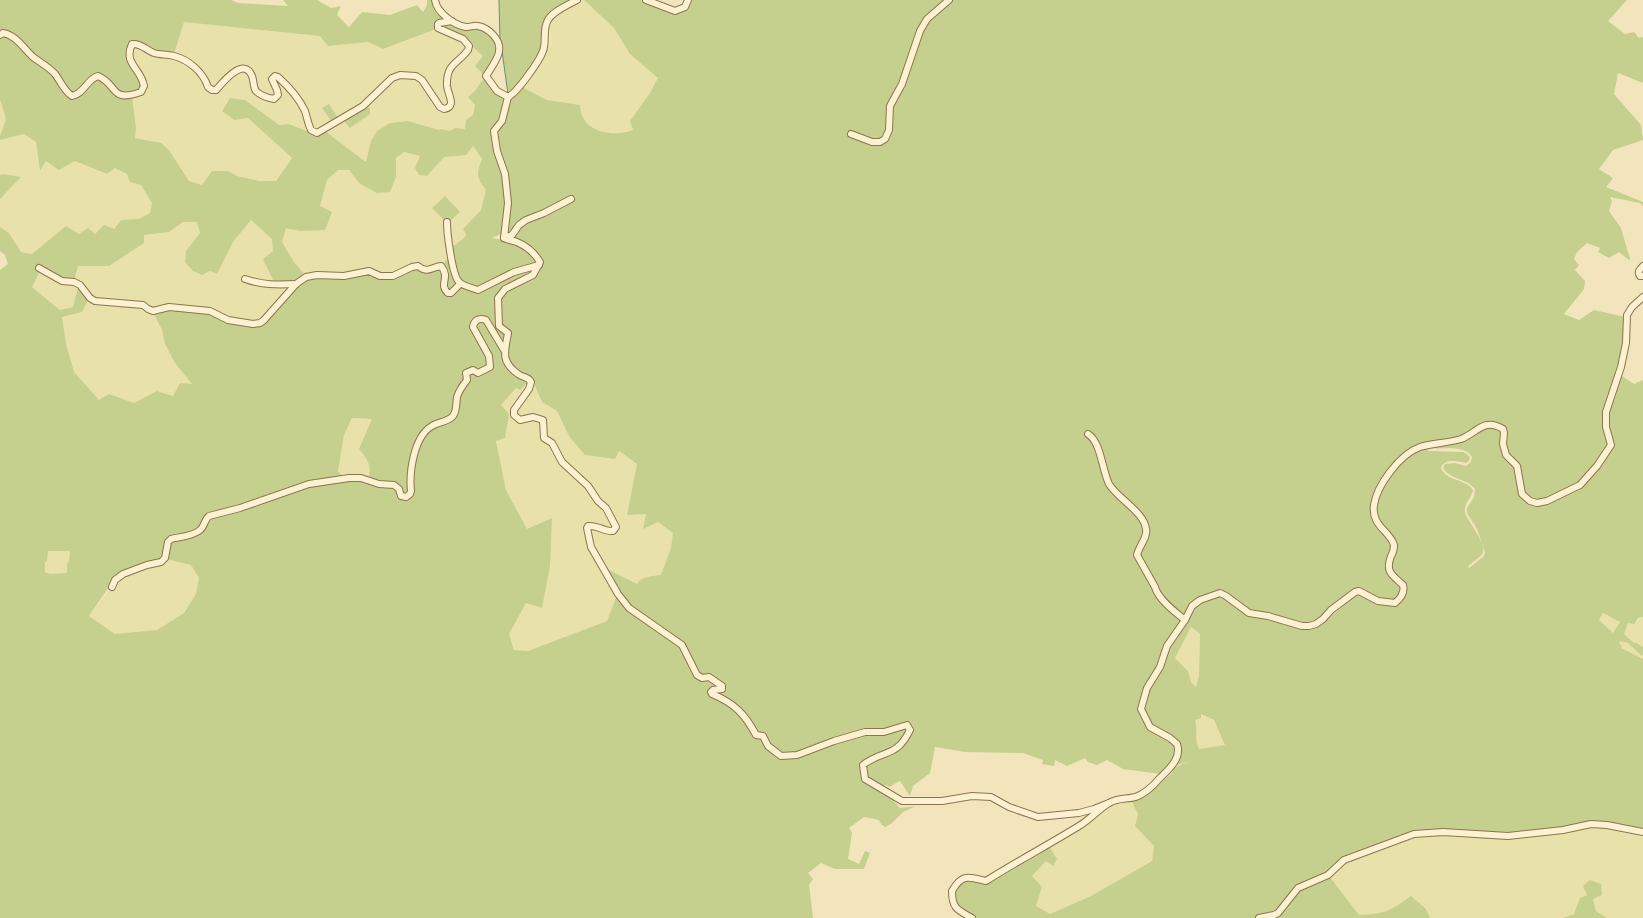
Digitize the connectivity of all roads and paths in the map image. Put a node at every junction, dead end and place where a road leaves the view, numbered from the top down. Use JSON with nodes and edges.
{"nodes":[{"id":1,"x":435,"y":0,"type":"edge"},
{"id":2,"x":577,"y":0,"type":"edge"},
{"id":3,"x":646,"y":0,"type":"edge"},
{"id":4,"x":688,"y":0,"type":"edge"},
{"id":5,"x":949,"y":0,"type":"edge"},
{"id":6,"x":452,"y":21,"type":"junction"},
{"id":7,"x":0,"y":35,"type":"edge"},
{"id":8,"x":508,"y":97,"type":"junction"},
{"id":9,"x":851,"y":134,"type":"dead end"},
{"id":10,"x":571,"y":199,"type":"dead end"},
{"id":11,"x":448,"y":222,"type":"dead end"},
{"id":12,"x":504,"y":238,"type":"junction"},
{"id":13,"x":540,"y":265,"type":"junction"},
{"id":14,"x":1643,"y":266,"type":"edge"},
{"id":15,"x":38,"y":268,"type":"dead end"},
{"id":16,"x":1643,"y":276,"type":"edge"},
{"id":17,"x":245,"y":279,"type":"dead end"},
{"id":18,"x":296,"y":284,"type":"junction"},
{"id":19,"x":460,"y":284,"type":"junction"},
{"id":20,"x":1643,"y":297,"type":"edge"},
{"id":21,"x":504,"y":350,"type":"junction"},
{"id":22,"x":1088,"y":434,"type":"dead end"},
{"id":23,"x":112,"y":587,"type":"dead end"},
{"id":24,"x":1185,"y":620,"type":"junction"},
{"id":25,"x":1109,"y":803,"type":"junction"},
{"id":26,"x":1643,"y":832,"type":"edge"},
{"id":27,"x":972,"y":918,"type":"edge"},
{"id":28,"x":1259,"y":918,"type":"edge"}],
"edges":[{"from":1,"to":6,"type":"street"},
{"from":2,"to":8,"type":"street"},
{"from":3,"to":4,"type":"street"},
{"from":5,"to":9,"type":"street"},
{"from":6,"to":7,"type":"street"},
{"from":6,"to":8,"type":"street"},
{"from":8,"to":12,"type":"street"},
{"from":10,"to":12,"type":"street"},
{"from":11,"to":19,"type":"street"},
{"from":12,"to":13,"type":"street"},
{"from":13,"to":19,"type":"street"},
{"from":13,"to":21,"type":"street"},
{"from":14,"to":16,"type":"street"},
{"from":15,"to":18,"type":"street"},
{"from":17,"to":18,"type":"street"},
{"from":18,"to":19,"type":"street"},
{"from":20,"to":24,"type":"street"},
{"from":21,"to":23,"type":"street"},
{"from":21,"to":25,"type":"street"},
{"from":22,"to":24,"type":"street"},
{"from":24,"to":25,"type":"street"},
{"from":25,"to":27,"type":"street"},
{"from":26,"to":28,"type":"street"}]}
